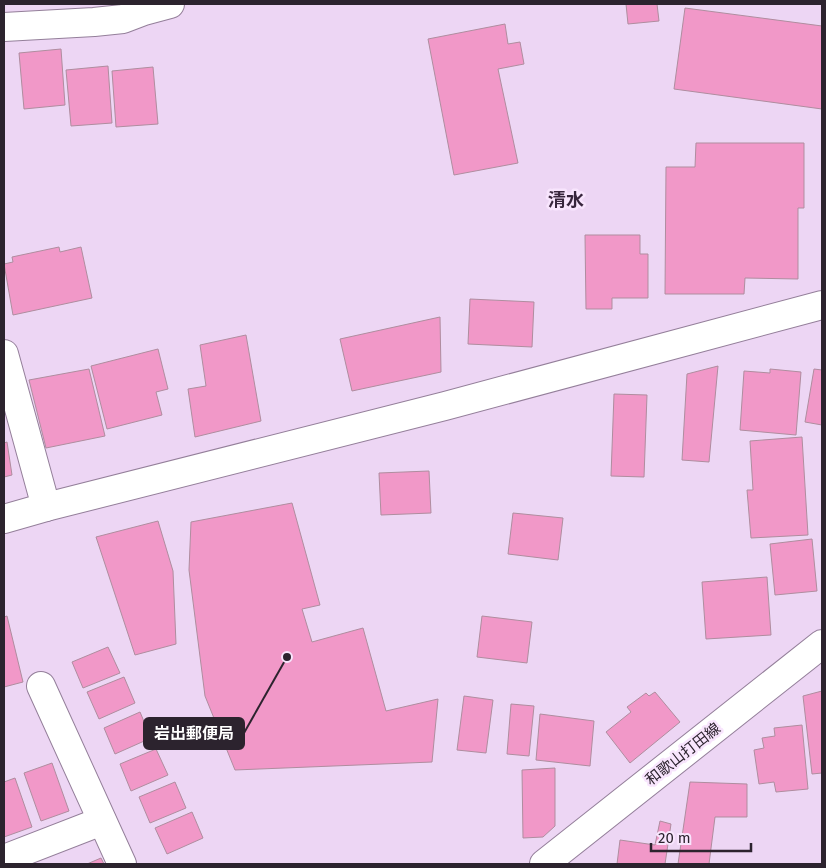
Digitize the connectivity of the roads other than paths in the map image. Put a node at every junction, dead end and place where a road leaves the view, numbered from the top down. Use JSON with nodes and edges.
{"nodes":[{"id":1,"x":170,"y":4,"type":"edge"},
{"id":2,"x":4,"y":27,"type":"edge"},
{"id":3,"x":822,"y":305,"type":"edge"},
{"id":4,"x":4,"y":354,"type":"edge"},
{"id":5,"x":46,"y":507,"type":"junction"},
{"id":6,"x":4,"y":519,"type":"edge"},
{"id":7,"x":822,"y":644,"type":"edge"},
{"id":8,"x":41,"y":686,"type":"dead end"},
{"id":9,"x":102,"y":821,"type":"junction"},
{"id":10,"x":4,"y":860,"type":"edge"},
{"id":11,"x":122,"y":864,"type":"edge"},
{"id":12,"x":544,"y":864,"type":"edge"}],
"edges":[{"from":1,"to":2,"type":"street"},
{"from":3,"to":5,"type":"street"},
{"from":4,"to":5,"type":"street"},
{"from":5,"to":6,"type":"street"},
{"from":7,"to":12,"type":"street","name":"和歌山打田線"},
{"from":8,"to":9,"type":"street"},
{"from":9,"to":10,"type":"street"},
{"from":9,"to":11,"type":"street"}]}
